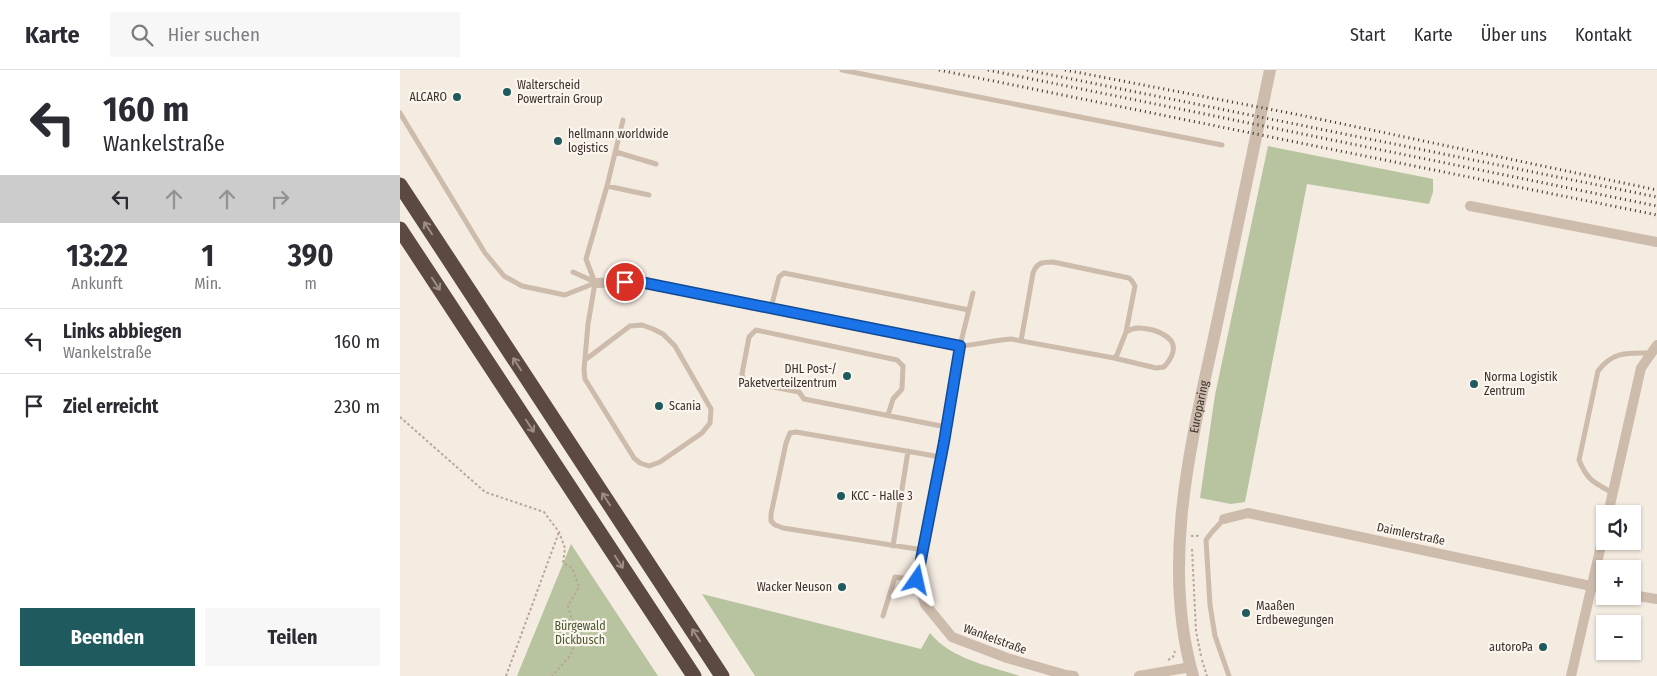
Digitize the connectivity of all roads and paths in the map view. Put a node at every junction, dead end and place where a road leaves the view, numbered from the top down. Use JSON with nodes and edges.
{"nodes":[{"id":1,"x":842,"y":70,"type":"edge"},
{"id":2,"x":1270,"y":70,"type":"edge"},
{"id":3,"x":400,"y":113,"type":"edge"},
{"id":4,"x":623,"y":120,"type":"dead end"},
{"id":5,"x":1222,"y":145,"type":"dead end"},
{"id":6,"x":616,"y":152,"type":"junction"},
{"id":7,"x":656,"y":164,"type":"dead end"},
{"id":8,"x":400,"y":185,"type":"edge"},
{"id":9,"x":607,"y":186,"type":"junction"},
{"id":10,"x":649,"y":194,"type":"dead end"},
{"id":11,"x":1470,"y":206,"type":"dead end"},
{"id":12,"x":400,"y":229,"type":"edge"},
{"id":13,"x":1657,"y":242,"type":"edge"},
{"id":14,"x":573,"y":272,"type":"dead end"},
{"id":15,"x":595,"y":283,"type":"junction"},
{"id":16,"x":973,"y":293,"type":"dead end"},
{"id":17,"x":770,"y":308,"type":"junction"},
{"id":18,"x":969,"y":310,"type":"junction"},
{"id":19,"x":1126,"y":332,"type":"junction"},
{"id":20,"x":1021,"y":341,"type":"junction"},
{"id":21,"x":960,"y":346,"type":"junction"},
{"id":22,"x":1654,"y":349,"type":"edge"},
{"id":23,"x":1114,"y":358,"type":"junction"},
{"id":24,"x":584,"y":360,"type":"junction"},
{"id":25,"x":888,"y":415,"type":"junction"},
{"id":26,"x":400,"y":417,"type":"edge"},
{"id":27,"x":946,"y":427,"type":"junction"},
{"id":28,"x":908,"y":451,"type":"junction"},
{"id":29,"x":941,"y":457,"type":"junction"},
{"id":30,"x":1613,"y":493,"type":"junction"},
{"id":31,"x":1610,"y":505,"type":"edge"},
{"id":32,"x":1224,"y":519,"type":"joint"},
{"id":33,"x":559,"y":532,"type":"junction"},
{"id":34,"x":892,"y":546,"type":"junction"},
{"id":35,"x":1192,"y":546,"type":"dead end"},
{"id":36,"x":923,"y":550,"type":"junction"},
{"id":37,"x":1600,"y":550,"type":"edge"},
{"id":38,"x":917,"y":580,"type":"junction"},
{"id":39,"x":1592,"y":587,"type":"junction"},
{"id":40,"x":1596,"y":588,"type":"edge"},
{"id":41,"x":1641,"y":596,"type":"edge"},
{"id":42,"x":1657,"y":599,"type":"edge"},
{"id":43,"x":883,"y":616,"type":"dead end"},
{"id":44,"x":1192,"y":672,"type":"edge"},
{"id":45,"x":506,"y":676,"type":"edge"},
{"id":46,"x":552,"y":676,"type":"edge"},
{"id":47,"x":694,"y":676,"type":"edge"},
{"id":48,"x":722,"y":676,"type":"edge"},
{"id":49,"x":1074,"y":676,"type":"edge"},
{"id":50,"x":1139,"y":676,"type":"edge"},
{"id":51,"x":1207,"y":676,"type":"edge"},
{"id":52,"x":1229,"y":676,"type":"edge"},
{"id":53,"x":1570,"y":676,"type":"edge"}],
"edges":[{"from":1,"to":5,"type":"lane"},
{"from":2,"to":44,"type":"street","name":"Europaring"},
{"from":3,"to":15,"type":"lane"},
{"from":4,"to":6,"type":"lane"},
{"from":6,"to":7,"type":"lane"},
{"from":6,"to":9,"type":"lane"},
{"from":48,"to":8,"type":"highway","one_way":true},
{"from":9,"to":10,"type":"lane"},
{"from":9,"to":15,"type":"lane"},
{"from":11,"to":13,"type":"street"},
{"from":12,"to":47,"type":"highway","one_way":true},
{"from":14,"to":15,"type":"lane"},
{"from":15,"to":17,"type":"street"},
{"from":15,"to":24,"type":"lane"},
{"from":16,"to":18,"type":"lane"},
{"from":17,"to":18,"type":"lane"},
{"from":17,"to":21,"type":"street"},
{"from":18,"to":21,"type":"lane"},
{"from":19,"to":20,"type":"lane"},
{"from":19,"to":23,"type":"lane"},
{"from":19,"to":23,"type":"lane"},
{"from":20,"to":21,"type":"lane"},
{"from":20,"to":23,"type":"lane"},
{"from":21,"to":27,"type":"street"},
{"from":22,"to":30,"type":"street"},
{"from":22,"to":30,"type":"lane"},
{"from":24,"to":24,"type":"lane"},
{"from":25,"to":25,"type":"lane"},
{"from":25,"to":27,"type":"lane"},
{"from":26,"to":33,"type":"path"},
{"from":27,"to":29,"type":"street"},
{"from":28,"to":29,"type":"lane"},
{"from":28,"to":34,"type":"lane"},
{"from":28,"to":34,"type":"lane"},
{"from":29,"to":36,"type":"street"},
{"from":30,"to":31,"type":"street"},
{"from":32,"to":39,"type":"street","name":"Daimlerstraße"},
{"from":32,"to":52,"type":"lane"},
{"from":33,"to":45,"type":"path"},
{"from":33,"to":46,"type":"path"},
{"from":34,"to":36,"type":"lane"},
{"from":35,"to":51,"type":"path"},
{"from":36,"to":38,"type":"street"},
{"from":37,"to":39,"type":"street"},
{"from":38,"to":43,"type":"lane"},
{"from":38,"to":49,"type":"street","name":"Wankelstraße"},
{"from":39,"to":40,"type":"street","name":"Daimlerstraße"},
{"from":39,"to":53,"type":"street"},
{"from":41,"to":42,"type":"street"},
{"from":44,"to":50,"type":"street"}]}
